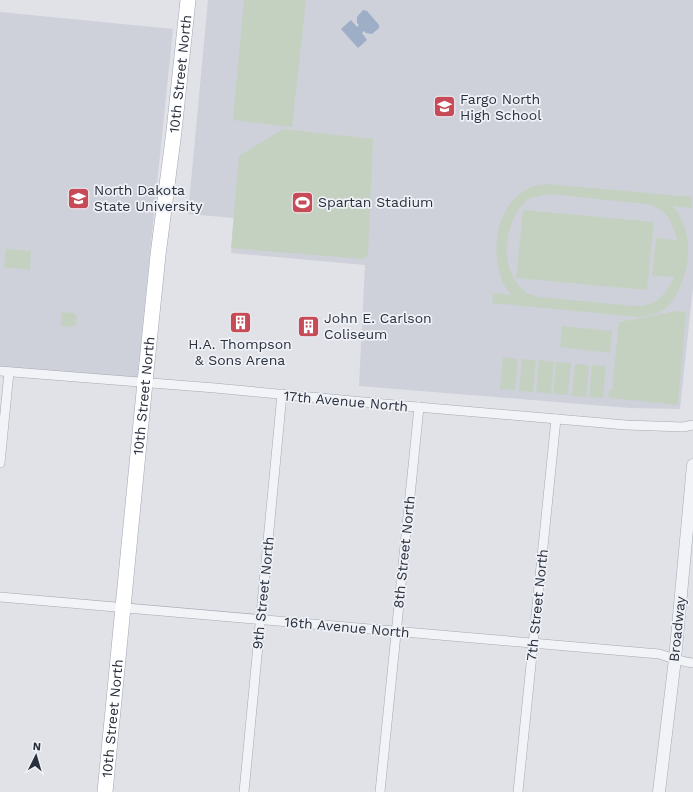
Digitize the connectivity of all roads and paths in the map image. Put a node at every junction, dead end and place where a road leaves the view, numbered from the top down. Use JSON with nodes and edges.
{"nodes":[{"id":1,"x":188,"y":0,"type":"edge"},
{"id":2,"x":4,"y":371,"type":"edge"},
{"id":3,"x":145,"y":382,"type":"junction"},
{"id":4,"x":282,"y":394,"type":"junction"},
{"id":5,"x":419,"y":407,"type":"junction"},
{"id":6,"x":556,"y":419,"type":"junction"},
{"id":7,"x":693,"y":425,"type":"edge"},
{"id":8,"x":0,"y":463,"type":"edge"},
{"id":9,"x":693,"y":465,"type":"edge"},
{"id":10,"x":0,"y":597,"type":"edge"},
{"id":11,"x":124,"y":608,"type":"junction"},
{"id":12,"x":260,"y":619,"type":"junction"},
{"id":13,"x":396,"y":631,"type":"junction"},
{"id":14,"x":534,"y":643,"type":"junction"},
{"id":15,"x":675,"y":659,"type":"junction"},
{"id":16,"x":693,"y":663,"type":"edge"},
{"id":17,"x":105,"y":792,"type":"edge"},
{"id":18,"x":244,"y":792,"type":"edge"},
{"id":19,"x":380,"y":792,"type":"edge"},
{"id":20,"x":518,"y":792,"type":"edge"},
{"id":21,"x":660,"y":792,"type":"edge"}],
"edges":[{"from":1,"to":3,"type":"main road","name":"10th Street North"},
{"from":2,"to":3,"type":"street","name":"17th Avenue North"},
{"from":2,"to":8,"type":"street"},
{"from":3,"to":4,"type":"street","name":"17th Avenue North"},
{"from":3,"to":11,"type":"main road","name":"10th Street North"},
{"from":4,"to":5,"type":"street","name":"17th Avenue North"},
{"from":4,"to":12,"type":"street","name":"9th Street North"},
{"from":5,"to":6,"type":"street","name":"17th Avenue North"},
{"from":5,"to":13,"type":"street","name":"8th Street North"},
{"from":6,"to":7,"type":"street","name":"17th Avenue North"},
{"from":6,"to":14,"type":"street","name":"7th Street North"},
{"from":9,"to":15,"type":"street","name":"Broadway"},
{"from":10,"to":11,"type":"street","name":"16th Avenue North"},
{"from":11,"to":12,"type":"street","name":"16th Avenue North"},
{"from":11,"to":17,"type":"main road","name":"10th Street North"},
{"from":12,"to":13,"type":"street","name":"16th Avenue North"},
{"from":12,"to":18,"type":"street","name":"9th Street North"},
{"from":13,"to":14,"type":"street","name":"16th Avenue North"},
{"from":13,"to":19,"type":"street","name":"8th Street North"},
{"from":14,"to":15,"type":"street","name":"16th Avenue North"},
{"from":14,"to":20,"type":"street","name":"7th Street North"},
{"from":15,"to":16,"type":"street","name":"16th Avenue North"},
{"from":15,"to":21,"type":"street","name":"Broadway"}]}
